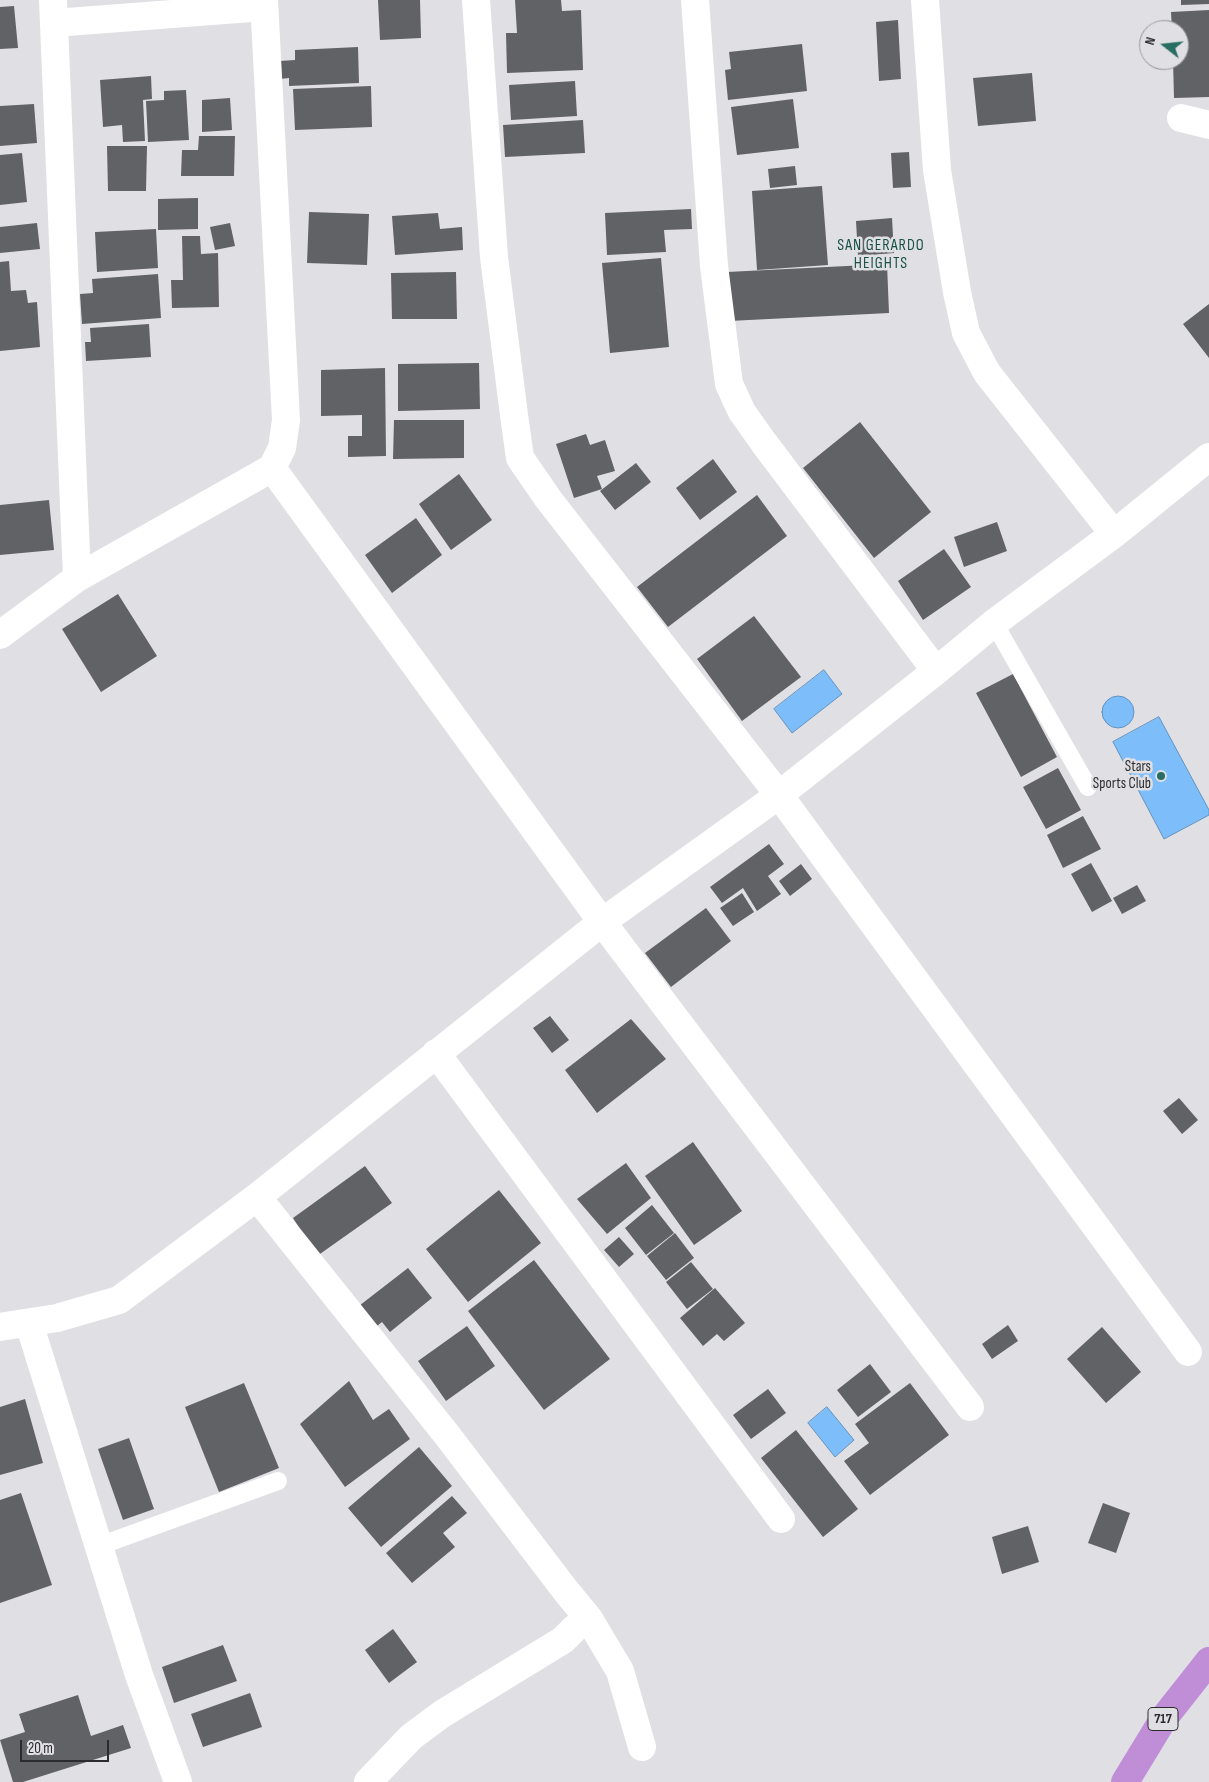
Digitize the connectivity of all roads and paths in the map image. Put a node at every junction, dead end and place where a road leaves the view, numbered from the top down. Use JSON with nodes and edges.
{"nodes":[{"id":1,"x":476,"y":0,"type":"edge"},
{"id":2,"x":695,"y":0,"type":"edge"},
{"id":3,"x":925,"y":0,"type":"edge"},
{"id":4,"x":264,"y":4,"type":"edge"},
{"id":5,"x":54,"y":11,"type":"edge"},
{"id":6,"x":1181,"y":118,"type":"dead end"},
{"id":7,"x":1209,"y":124,"type":"edge"},
{"id":8,"x":1209,"y":456,"type":"edge"},
{"id":9,"x":272,"y":468,"type":"junction"},
{"id":10,"x":1114,"y":534,"type":"junction"},
{"id":11,"x":77,"y":578,"type":"junction"},
{"id":12,"x":994,"y":623,"type":"junction"},
{"id":13,"x":0,"y":635,"type":"edge"},
{"id":14,"x":936,"y":671,"type":"junction"},
{"id":15,"x":1088,"y":787,"type":"dead end"},
{"id":16,"x":778,"y":795,"type":"junction"},
{"id":17,"x":602,"y":922,"type":"junction"},
{"id":18,"x":436,"y":1053,"type":"junction"},
{"id":19,"x":257,"y":1197,"type":"junction"},
{"id":20,"x":29,"y":1323,"type":"junction"},
{"id":21,"x":0,"y":1327,"type":"edge"},
{"id":22,"x":1188,"y":1352,"type":"dead end"},
{"id":23,"x":970,"y":1406,"type":"dead end"},
{"id":24,"x":278,"y":1481,"type":"dead end"},
{"id":25,"x":781,"y":1519,"type":"dead end"},
{"id":26,"x":99,"y":1546,"type":"junction"},
{"id":27,"x":589,"y":1619,"type":"junction"},
{"id":28,"x":1209,"y":1661,"type":"edge"},
{"id":29,"x":642,"y":1747,"type":"dead end"},
{"id":30,"x":178,"y":1782,"type":"edge"},
{"id":31,"x":368,"y":1782,"type":"edge"},
{"id":32,"x":1125,"y":1782,"type":"edge"}],
"edges":[{"from":1,"to":16,"type":"street"},
{"from":2,"to":14,"type":"street"},
{"from":3,"to":10,"type":"street"},
{"from":4,"to":5,"type":"street"},
{"from":4,"to":9,"type":"street"},
{"from":5,"to":11,"type":"street"},
{"from":6,"to":7,"type":"street"},
{"from":8,"to":10,"type":"street"},
{"from":9,"to":11,"type":"street"},
{"from":9,"to":17,"type":"street"},
{"from":10,"to":12,"type":"street"},
{"from":11,"to":13,"type":"street"},
{"from":12,"to":14,"type":"street"},
{"from":12,"to":15,"type":"lane"},
{"from":14,"to":16,"type":"street"},
{"from":16,"to":17,"type":"street"},
{"from":16,"to":22,"type":"street"},
{"from":17,"to":18,"type":"street"},
{"from":17,"to":23,"type":"street"},
{"from":18,"to":19,"type":"street"},
{"from":18,"to":25,"type":"street"},
{"from":19,"to":20,"type":"street"},
{"from":19,"to":27,"type":"street"},
{"from":20,"to":21,"type":"street"},
{"from":20,"to":26,"type":"street"},
{"from":24,"to":26,"type":"lane"},
{"from":26,"to":30,"type":"street"},
{"from":27,"to":29,"type":"street"},
{"from":27,"to":31,"type":"street"},
{"from":28,"to":32,"type":"highway","number":"717"}]}
